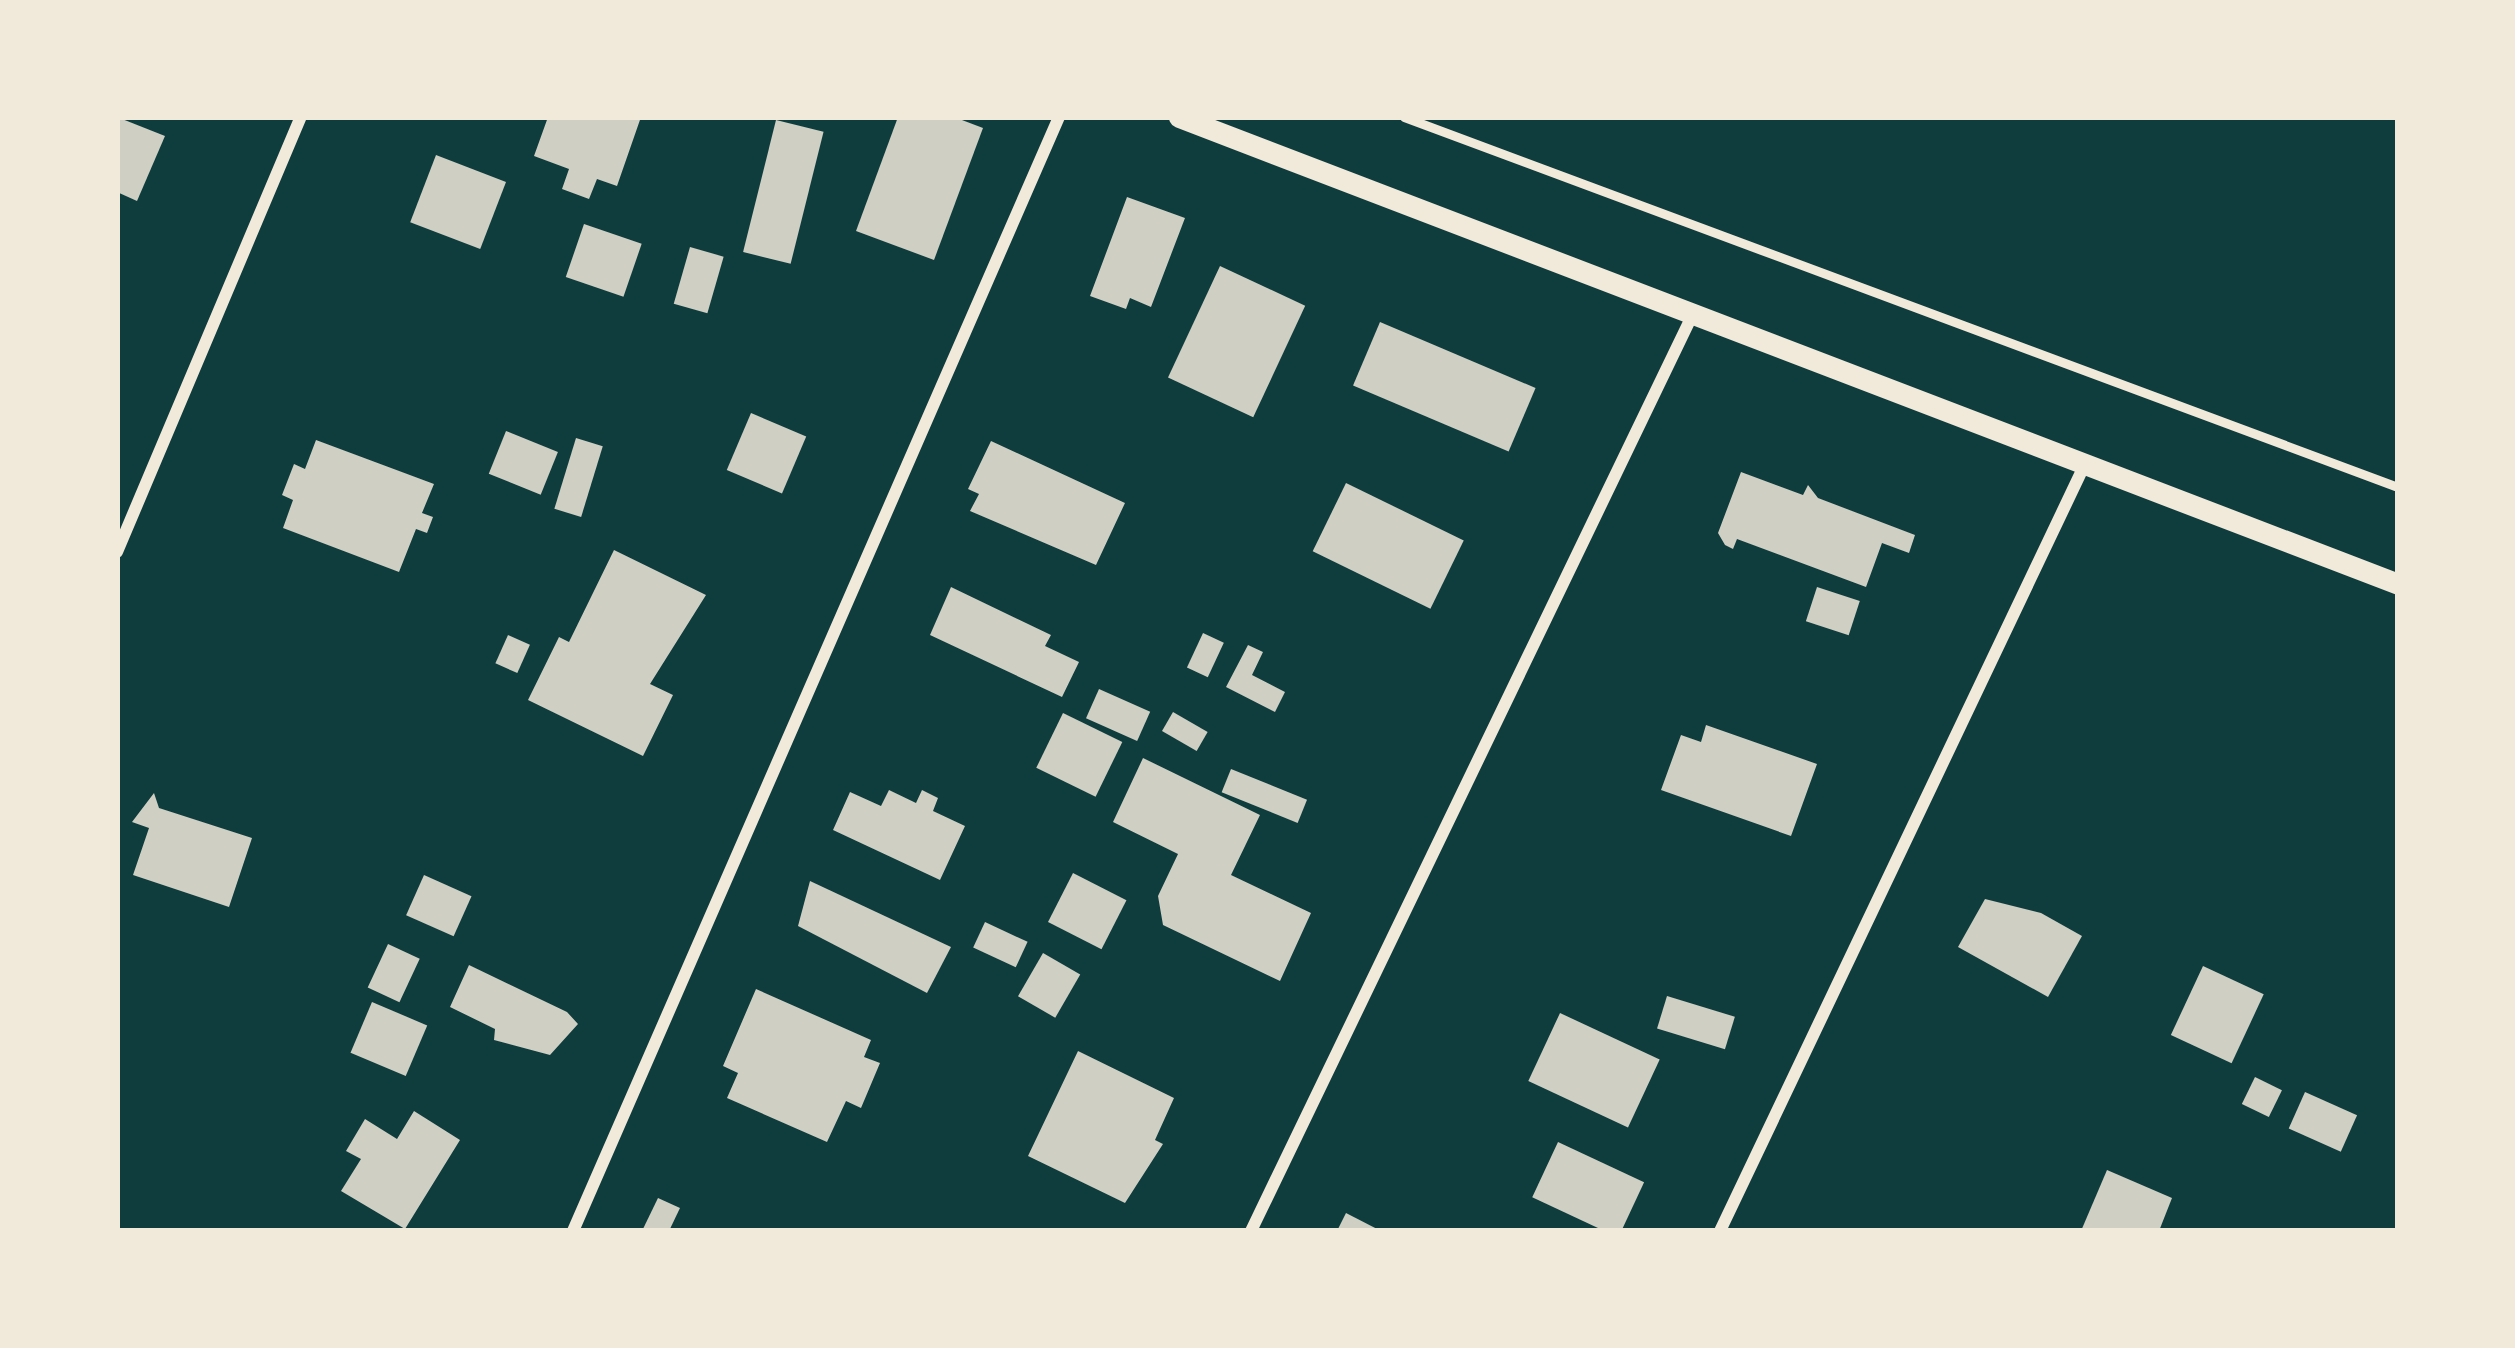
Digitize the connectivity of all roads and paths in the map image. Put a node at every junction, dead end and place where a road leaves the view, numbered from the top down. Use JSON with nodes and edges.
{"nodes":[{"id":1,"x":301,"y":117,"type":"edge"},
{"id":2,"x":1059,"y":117,"type":"edge"},
{"id":3,"x":1179,"y":117,"type":"edge"},
{"id":4,"x":1404,"y":117,"type":"edge"},
{"id":5,"x":1692,"y":316,"type":"junction"},
{"id":6,"x":2084,"y":466,"type":"junction"},
{"id":7,"x":2398,"y":487,"type":"edge"},
{"id":8,"x":117,"y":552,"type":"edge"},
{"id":9,"x":2398,"y":584,"type":"edge"},
{"id":10,"x":573,"y":1231,"type":"edge"},
{"id":11,"x":1251,"y":1231,"type":"edge"},
{"id":12,"x":1720,"y":1231,"type":"edge"}],
"edges":[{"from":1,"to":8,"type":"street"},
{"from":2,"to":10,"type":"street"},
{"from":3,"to":5,"type":"street"},
{"from":4,"to":7,"type":"lane"},
{"from":5,"to":6,"type":"street"},
{"from":5,"to":11,"type":"street"},
{"from":6,"to":9,"type":"street"},
{"from":6,"to":12,"type":"street"}]}
